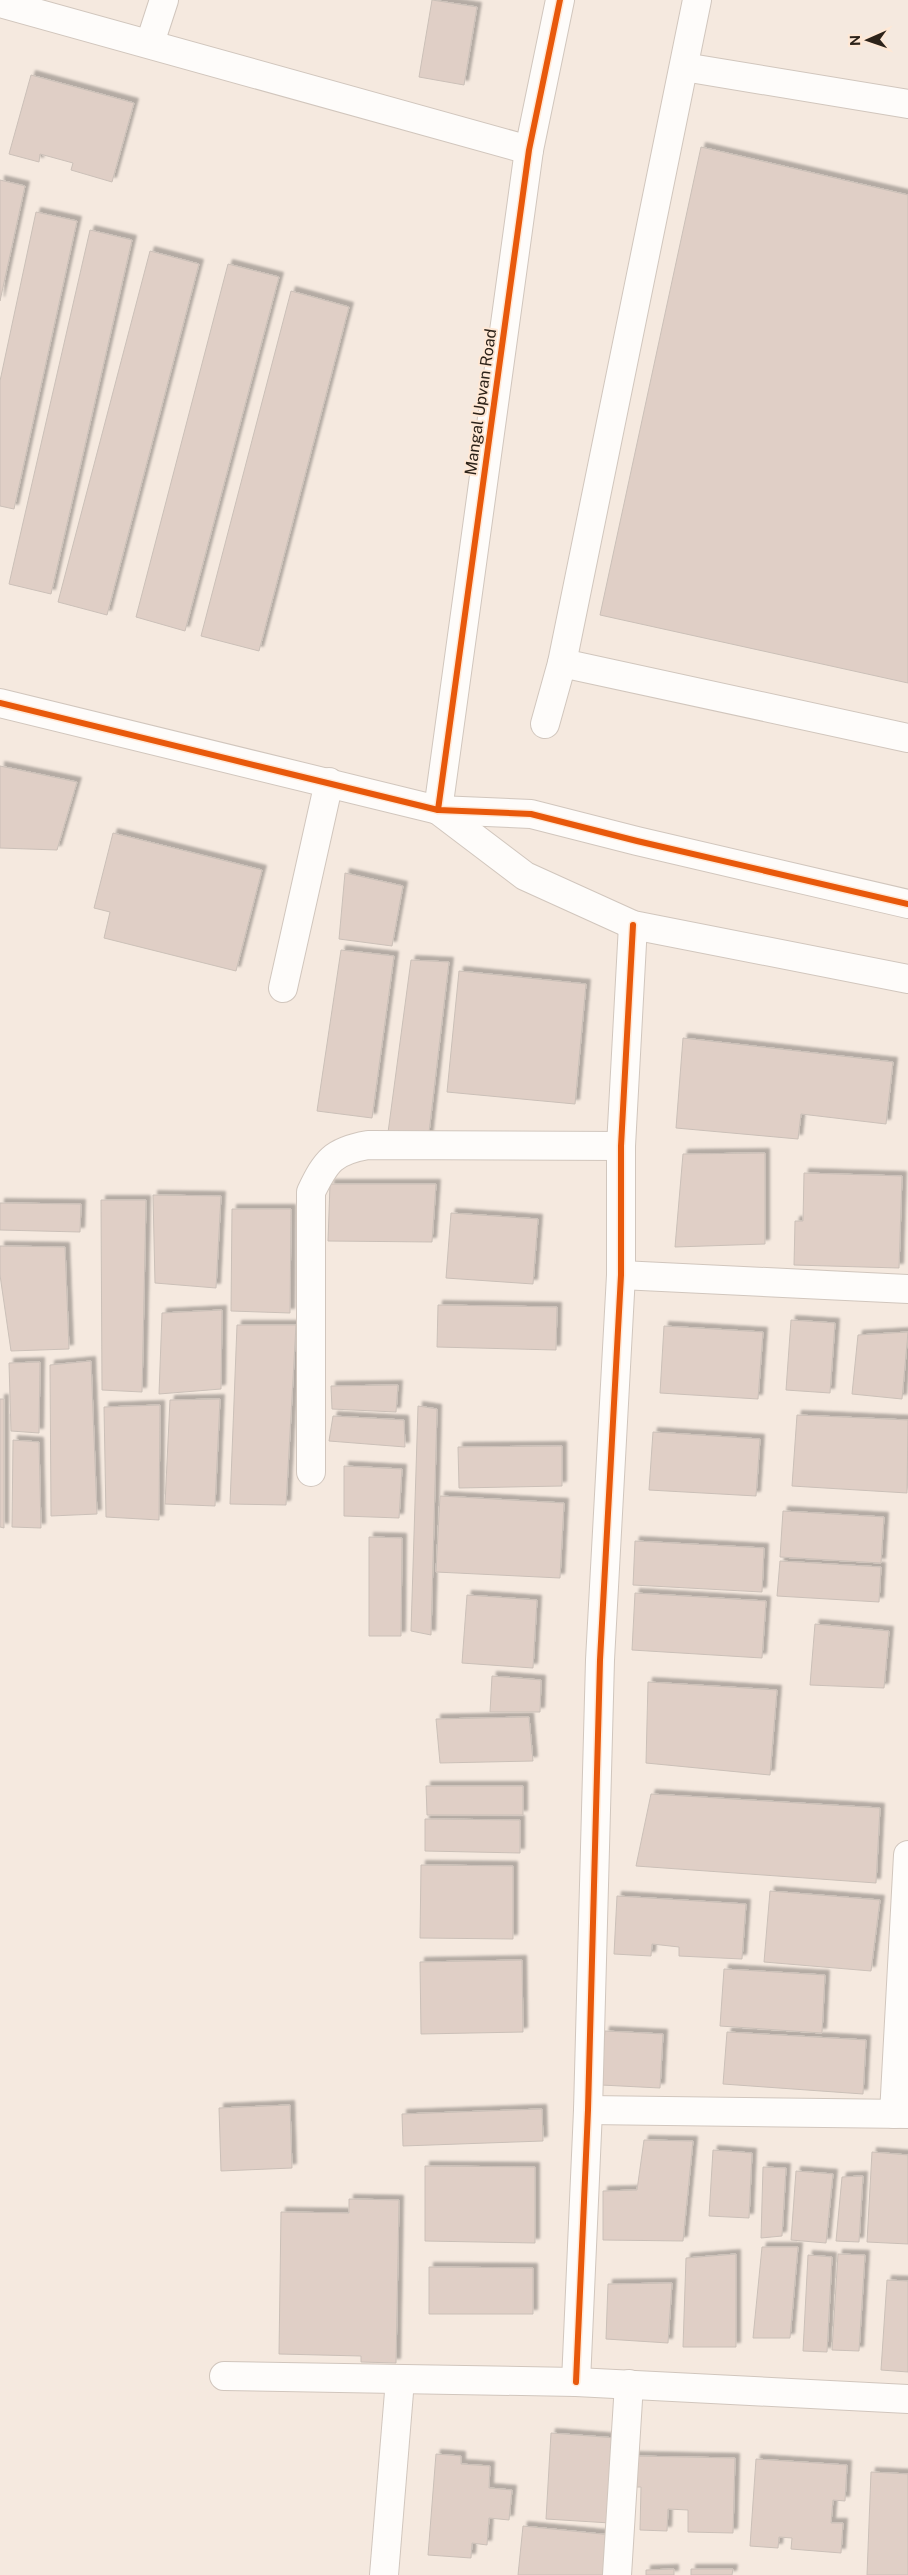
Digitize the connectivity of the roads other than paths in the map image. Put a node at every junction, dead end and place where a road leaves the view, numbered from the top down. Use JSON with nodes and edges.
{"nodes":[{"id":1,"x":164,"y":0,"type":"edge"},
{"id":2,"x":560,"y":0,"type":"edge"},
{"id":3,"x":697,"y":0,"type":"edge"},
{"id":4,"x":0,"y":3,"type":"edge"},
{"id":5,"x":150,"y":43,"type":"junction"},
{"id":6,"x":684,"y":67,"type":"junction"},
{"id":7,"x":908,"y":104,"type":"edge"},
{"id":8,"x":529,"y":150,"type":"junction"},
{"id":9,"x":562,"y":663,"type":"junction"},
{"id":10,"x":0,"y":703,"type":"edge"},
{"id":11,"x":545,"y":724,"type":"dead end"},
{"id":12,"x":908,"y":738,"type":"edge"},
{"id":13,"x":329,"y":782,"type":"junction"},
{"id":14,"x":438,"y":810,"type":"junction"},
{"id":15,"x":908,"y":904,"type":"edge"},
{"id":16,"x":633,"y":925,"type":"junction"},
{"id":17,"x":908,"y":979,"type":"edge"},
{"id":18,"x":283,"y":988,"type":"dead end"},
{"id":19,"x":621,"y":1146,"type":"junction"},
{"id":20,"x":621,"y":1275,"type":"junction"},
{"id":21,"x":908,"y":1289,"type":"edge"},
{"id":22,"x":311,"y":1472,"type":"dead end"},
{"id":23,"x":908,"y":1855,"type":"edge"},
{"id":24,"x":588,"y":2110,"type":"junction"},
{"id":25,"x":901,"y":2114,"type":"edge"},
{"id":26,"x":224,"y":2376,"type":"dead end"},
{"id":27,"x":400,"y":2380,"type":"junction"},
{"id":28,"x":576,"y":2382,"type":"junction"},
{"id":29,"x":629,"y":2384,"type":"junction"},
{"id":30,"x":908,"y":2399,"type":"edge"},
{"id":31,"x":384,"y":2575,"type":"edge"},
{"id":32,"x":617,"y":2575,"type":"edge"}],
"edges":[{"from":1,"to":5,"type":"street"},
{"from":2,"to":8,"type":"street","name":"Mangal Upvan Road"},
{"from":3,"to":6,"type":"street"},
{"from":4,"to":5,"type":"street"},
{"from":5,"to":8,"type":"street"},
{"from":6,"to":7,"type":"street"},
{"from":6,"to":9,"type":"street"},
{"from":8,"to":14,"type":"street","name":"Mangal Upvan Road"},
{"from":9,"to":11,"type":"street"},
{"from":9,"to":12,"type":"street"},
{"from":10,"to":13,"type":"street"},
{"from":13,"to":14,"type":"street"},
{"from":13,"to":18,"type":"street"},
{"from":14,"to":15,"type":"street"},
{"from":14,"to":16,"type":"street"},
{"from":16,"to":17,"type":"street"},
{"from":16,"to":19,"type":"street"},
{"from":19,"to":20,"type":"street"},
{"from":19,"to":22,"type":"street"},
{"from":20,"to":21,"type":"street"},
{"from":20,"to":24,"type":"street"},
{"from":23,"to":25,"type":"street"},
{"from":24,"to":25,"type":"street"},
{"from":24,"to":28,"type":"street"},
{"from":26,"to":27,"type":"street"},
{"from":27,"to":28,"type":"street"},
{"from":27,"to":31,"type":"street"},
{"from":28,"to":29,"type":"street"},
{"from":29,"to":30,"type":"street"},
{"from":29,"to":32,"type":"street"}]}
